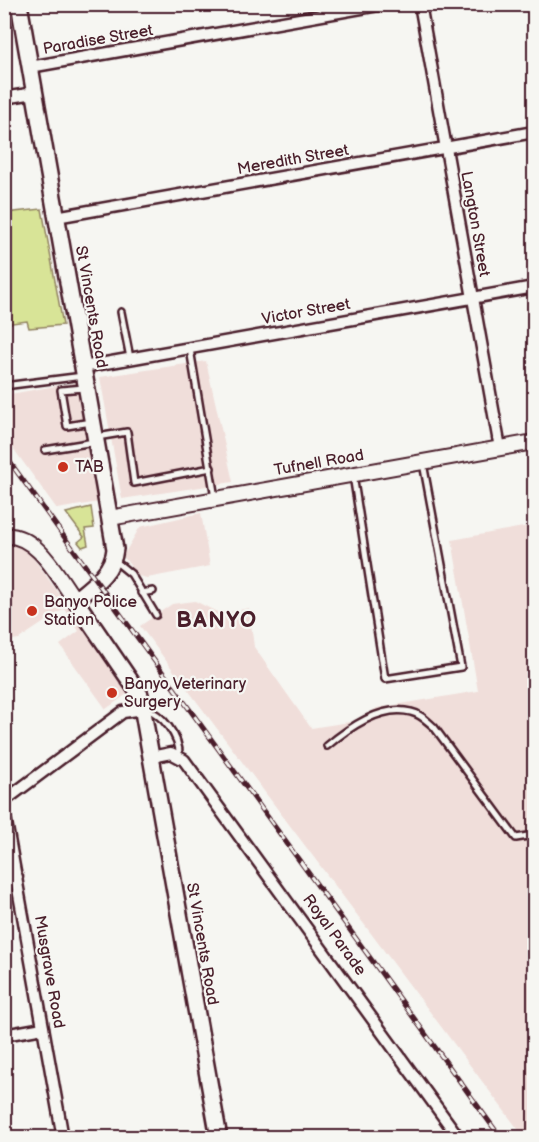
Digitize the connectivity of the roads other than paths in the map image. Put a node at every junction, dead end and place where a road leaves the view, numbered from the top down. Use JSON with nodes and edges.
{"nodes":[{"id":1,"x":19,"y":4,"type":"edge"},
{"id":2,"x":384,"y":4,"type":"edge"},
{"id":3,"x":420,"y":4,"type":"edge"},
{"id":4,"x":30,"y":66,"type":"junction"},
{"id":5,"x":34,"y":93,"type":"junction"},
{"id":6,"x":4,"y":98,"type":"edge"},
{"id":7,"x":534,"y":132,"type":"edge"},
{"id":8,"x":447,"y":148,"type":"junction"},
{"id":9,"x":56,"y":217,"type":"junction"},
{"id":10,"x":534,"y":287,"type":"edge"},
{"id":11,"x":473,"y":298,"type":"junction"},
{"id":12,"x":121,"y":312,"type":"dead end"},
{"id":13,"x":190,"y":348,"type":"junction"},
{"id":14,"x":130,"y":358,"type":"junction"},
{"id":15,"x":85,"y":377,"type":"junction"},
{"id":16,"x":4,"y":386,"type":"edge"},
{"id":17,"x":95,"y":434,"type":"junction"},
{"id":18,"x":534,"y":442,"type":"edge"},
{"id":19,"x":500,"y":448,"type":"junction"},
{"id":20,"x":45,"y":450,"type":"dead end"},
{"id":21,"x":422,"y":461,"type":"junction"},
{"id":22,"x":211,"y":468,"type":"junction"},
{"id":23,"x":353,"y":474,"type":"junction"},
{"id":24,"x":215,"y":498,"type":"junction"},
{"id":25,"x":110,"y":518,"type":"junction"},
{"id":26,"x":4,"y":536,"type":"edge"},
{"id":27,"x":113,"y":560,"type":"junction"},
{"id":28,"x":153,"y":591,"type":"dead end"},
{"id":29,"x":141,"y":593,"type":"junction"},
{"id":30,"x":75,"y":600,"type":"junction"},
{"id":31,"x":156,"y":615,"type":"dead end"},
{"id":32,"x":144,"y":709,"type":"junction"},
{"id":33,"x":327,"y":746,"type":"dead end"},
{"id":34,"x":179,"y":755,"type":"junction"},
{"id":35,"x":151,"y":757,"type":"junction"},
{"id":36,"x":4,"y":801,"type":"edge"},
{"id":37,"x":4,"y":811,"type":"edge"},
{"id":38,"x":534,"y":835,"type":"edge"},
{"id":39,"x":17,"y":877,"type":"junction"},
{"id":40,"x":4,"y":880,"type":"edge"},
{"id":41,"x":43,"y":1028,"type":"junction"},
{"id":42,"x":4,"y":1035,"type":"edge"},
{"id":43,"x":453,"y":1136,"type":"edge"},
{"id":44,"x":63,"y":1137,"type":"edge"},
{"id":45,"x":219,"y":1137,"type":"edge"}],
"edges":[{"from":1,"to":4,"type":"main road","name":"St Vincents Road"},
{"from":2,"to":4,"type":"street","name":"Paradise Street"},
{"from":3,"to":8,"type":"street","name":"Langton Street"},
{"from":4,"to":5,"type":"main road","name":"St Vincents Road"},
{"from":5,"to":6,"type":"street"},
{"from":5,"to":9,"type":"main road","name":"St Vincents Road"},
{"from":7,"to":8,"type":"street","name":"Meredith Street"},
{"from":8,"to":9,"type":"street","name":"Meredith Street"},
{"from":8,"to":11,"type":"street","name":"Langton Street"},
{"from":9,"to":15,"type":"main road","name":"St Vincents Road"},
{"from":10,"to":11,"type":"street","name":"Victor Street"},
{"from":11,"to":13,"type":"street","name":"Victor Street"},
{"from":11,"to":19,"type":"street","name":"Langton Street"},
{"from":12,"to":14,"type":"lane"},
{"from":13,"to":14,"type":"street","name":"Victor Street"},
{"from":13,"to":22,"type":"lane"},
{"from":14,"to":15,"type":"street","name":"Victor Street"},
{"from":15,"to":16,"type":"lane"},
{"from":15,"to":17,"type":"main road","name":"St Vincents Road"},
{"from":15,"to":17,"type":"lane"},
{"from":17,"to":20,"type":"lane"},
{"from":17,"to":22,"type":"lane"},
{"from":17,"to":25,"type":"main road","name":"St Vincents Road"},
{"from":18,"to":19,"type":"street","name":"Tufnell Road"},
{"from":19,"to":21,"type":"street","name":"Tufnell Road"},
{"from":21,"to":23,"type":"street","name":"Tufnell Road"},
{"from":21,"to":23,"type":"lane"},
{"from":22,"to":24,"type":"lane"},
{"from":23,"to":24,"type":"street","name":"Tufnell Road"},
{"from":24,"to":25,"type":"street","name":"Tufnell Road"},
{"from":25,"to":27,"type":"main road","name":"St Vincents Road"},
{"from":26,"to":30,"type":"street"},
{"from":27,"to":29,"type":"lane"},
{"from":27,"to":30,"type":"main road"},
{"from":28,"to":29,"type":"lane"},
{"from":29,"to":31,"type":"lane"},
{"from":30,"to":32,"type":"main road"},
{"from":32,"to":34,"type":"lane","name":"Royal Parade"},
{"from":32,"to":35,"type":"main road"},
{"from":32,"to":36,"type":"street"},
{"from":33,"to":38,"type":"lane"},
{"from":34,"to":35,"type":"street"},
{"from":34,"to":43,"type":"street","name":"Royal Parade"},
{"from":35,"to":45,"type":"main road","name":"St Vincents Road"},
{"from":37,"to":39,"type":"street","name":"Musgrave Road"},
{"from":39,"to":40,"type":"street"},
{"from":39,"to":41,"type":"street","name":"Musgrave Road"},
{"from":41,"to":42,"type":"street"},
{"from":41,"to":44,"type":"street","name":"Musgrave Road"}]}
